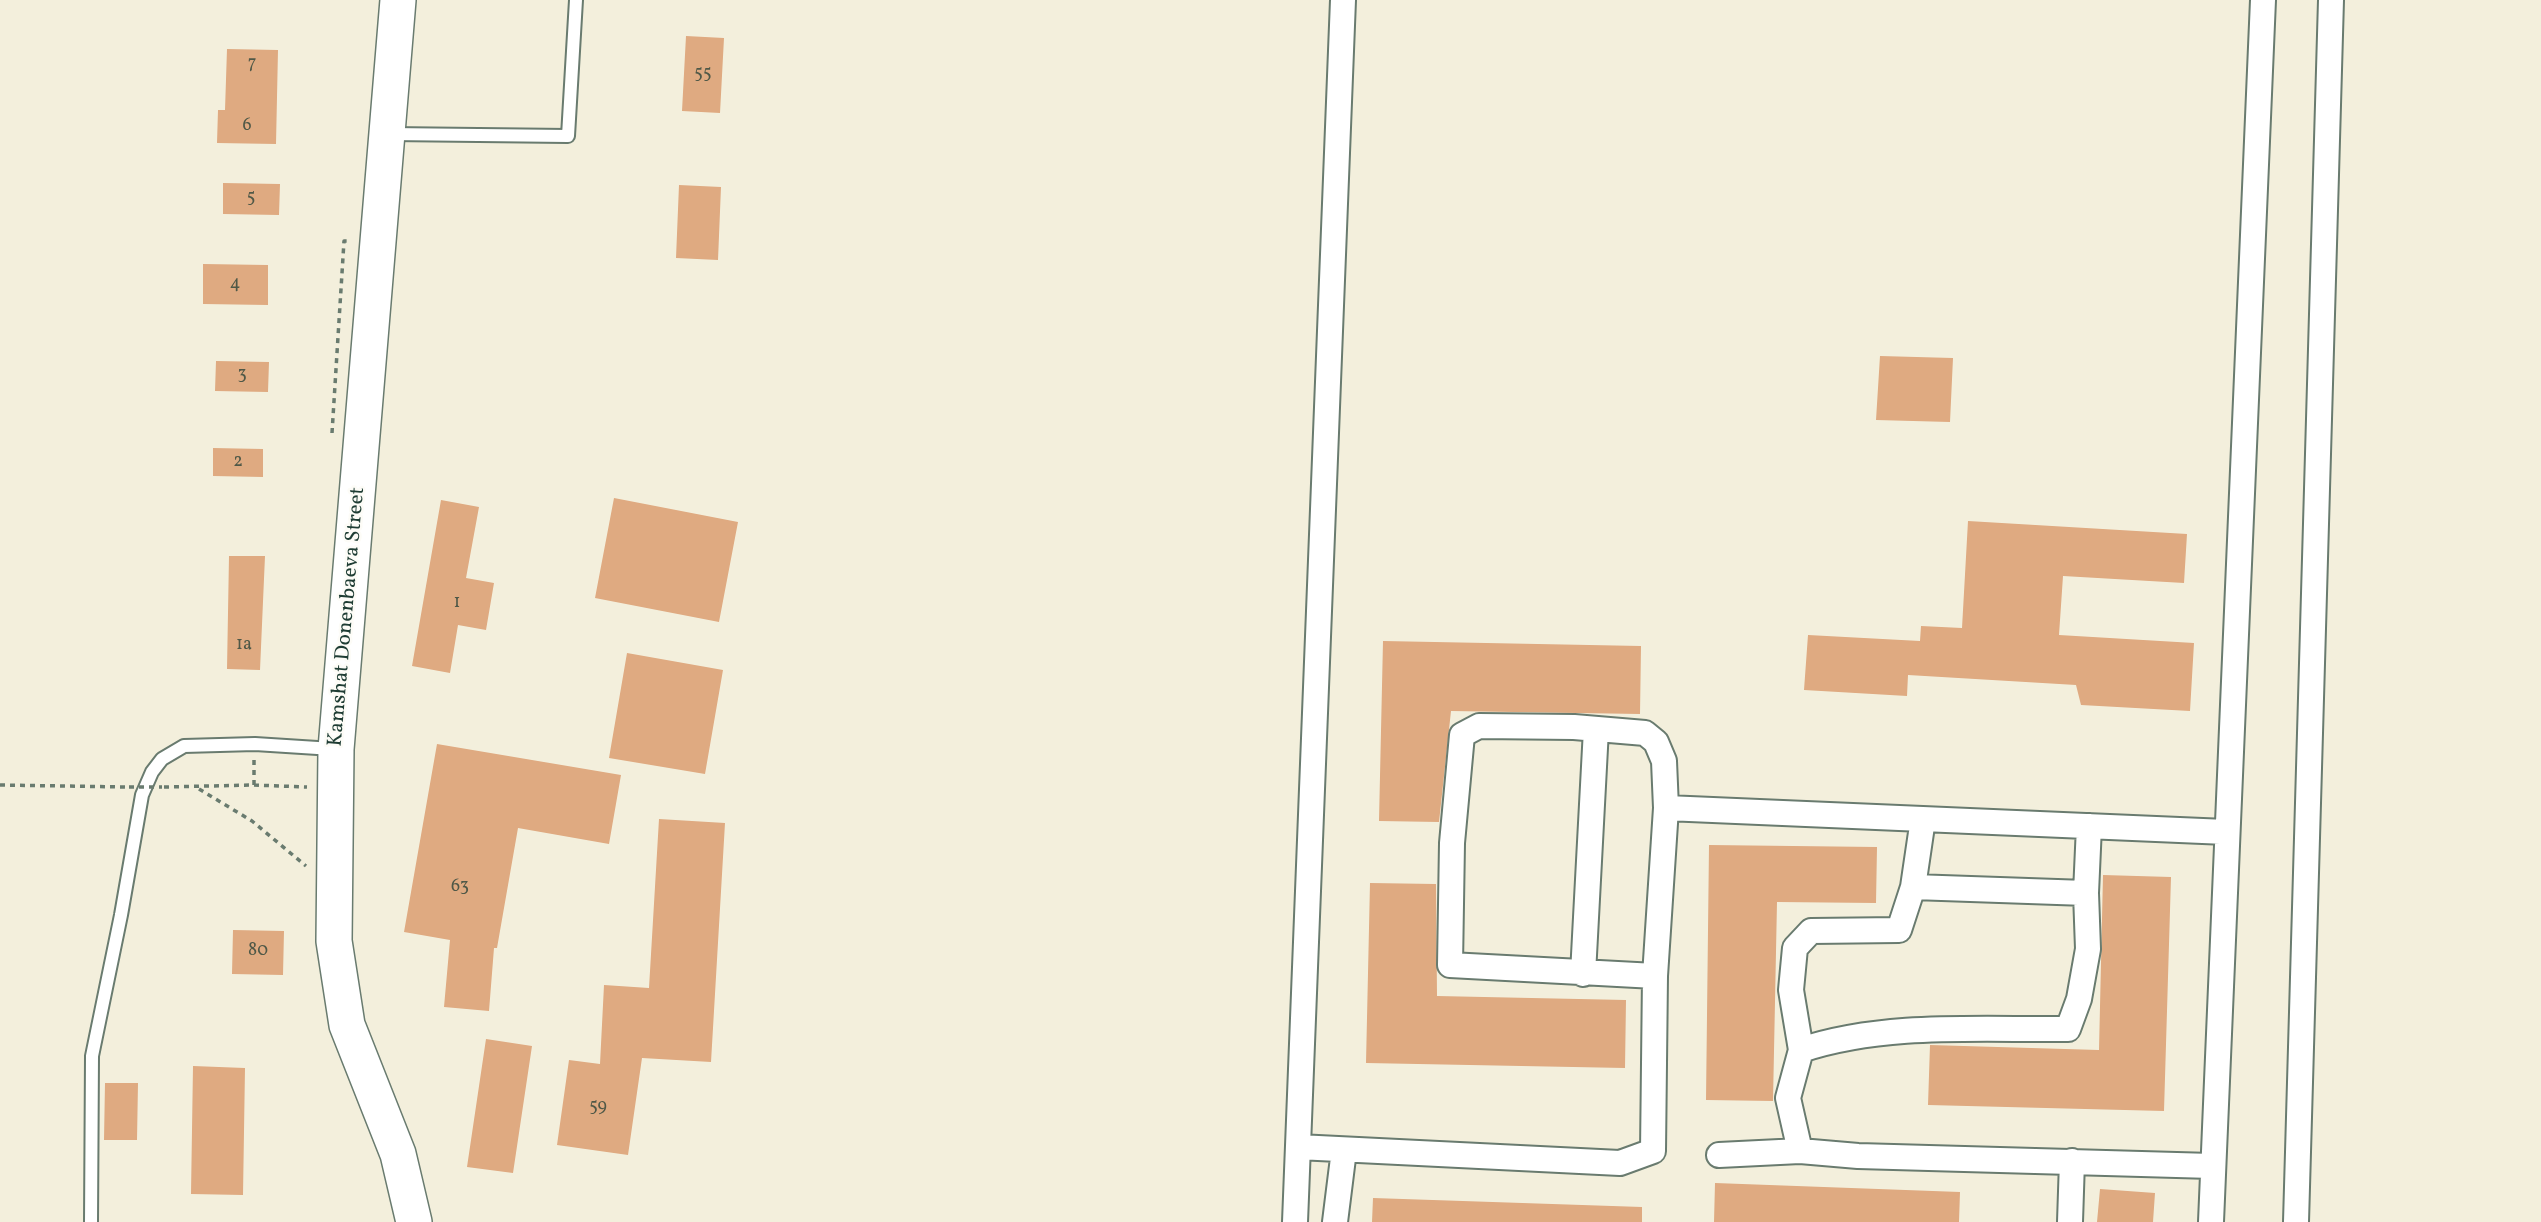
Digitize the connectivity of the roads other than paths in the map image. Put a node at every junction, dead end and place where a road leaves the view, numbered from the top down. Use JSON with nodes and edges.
{"nodes":[{"id":1,"x":398,"y":0,"type":"edge"},
{"id":2,"x":576,"y":0,"type":"edge"},
{"id":3,"x":1343,"y":0,"type":"edge"},
{"id":4,"x":2263,"y":0,"type":"edge"},
{"id":5,"x":2331,"y":0,"type":"edge"},
{"id":6,"x":389,"y":134,"type":"junction"},
{"id":7,"x":1596,"y":729,"type":"junction"},
{"id":8,"x":337,"y":749,"type":"junction"},
{"id":9,"x":1666,"y":808,"type":"junction"},
{"id":10,"x":1923,"y":819,"type":"junction"},
{"id":11,"x":2089,"y":826,"type":"junction"},
{"id":12,"x":2226,"y":832,"type":"junction"},
{"id":13,"x":1913,"y":887,"type":"junction"},
{"id":14,"x":2086,"y":893,"type":"junction"},
{"id":15,"x":1583,"y":974,"type":"junction"},
{"id":16,"x":1655,"y":976,"type":"junction"},
{"id":17,"x":1801,"y":1050,"type":"junction"},
{"id":18,"x":1298,"y":1147,"type":"junction"},
{"id":19,"x":1344,"y":1150,"type":"junction"},
{"id":20,"x":1800,"y":1152,"type":"junction"},
{"id":21,"x":1720,"y":1154,"type":"dead end"},
{"id":22,"x":2072,"y":1161,"type":"junction"},
{"id":23,"x":2212,"y":1166,"type":"junction"},
{"id":24,"x":91,"y":1222,"type":"edge"},
{"id":25,"x":414,"y":1222,"type":"edge"},
{"id":26,"x":1295,"y":1222,"type":"edge"},
{"id":27,"x":1335,"y":1222,"type":"edge"},
{"id":28,"x":2070,"y":1222,"type":"edge"},
{"id":29,"x":2211,"y":1222,"type":"edge"},
{"id":30,"x":2296,"y":1222,"type":"edge"}],
"edges":[{"from":1,"to":6,"type":"street","name":"Kamshat Donenbaeva Street"},
{"from":2,"to":6,"type":"lane"},
{"from":3,"to":18,"type":"street"},
{"from":4,"to":12,"type":"street"},
{"from":5,"to":30,"type":"street"},
{"from":6,"to":8,"type":"street","name":"Kamshat Donenbaeva Street"},
{"from":7,"to":9,"type":"street"},
{"from":7,"to":15,"type":"street"},
{"from":7,"to":15,"type":"street"},
{"from":8,"to":24,"type":"lane"},
{"from":8,"to":25,"type":"street","name":"Kamshat Donenbaeva Street"},
{"from":9,"to":10,"type":"street"},
{"from":9,"to":16,"type":"street"},
{"from":10,"to":11,"type":"street"},
{"from":10,"to":13,"type":"street"},
{"from":11,"to":12,"type":"street"},
{"from":11,"to":14,"type":"street"},
{"from":12,"to":23,"type":"street"},
{"from":13,"to":14,"type":"street"},
{"from":13,"to":17,"type":"street"},
{"from":14,"to":17,"type":"street"},
{"from":15,"to":16,"type":"street"},
{"from":16,"to":19,"type":"street"},
{"from":17,"to":20,"type":"street"},
{"from":18,"to":19,"type":"street"},
{"from":18,"to":26,"type":"street"},
{"from":19,"to":27,"type":"street"},
{"from":20,"to":21,"type":"street"},
{"from":20,"to":22,"type":"street"},
{"from":22,"to":23,"type":"street"},
{"from":22,"to":28,"type":"street"},
{"from":23,"to":29,"type":"street"}]}
